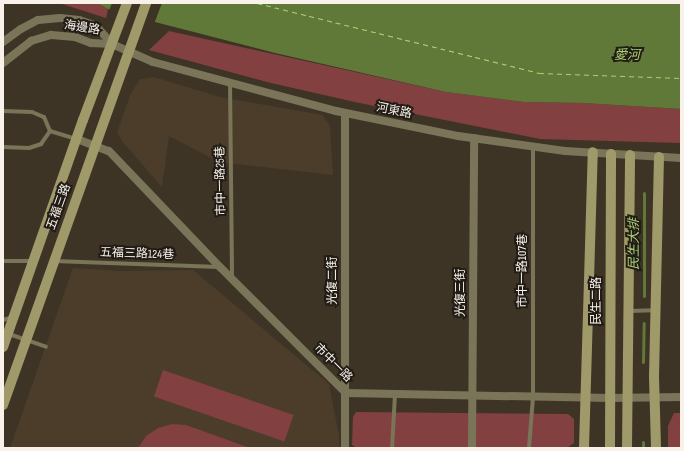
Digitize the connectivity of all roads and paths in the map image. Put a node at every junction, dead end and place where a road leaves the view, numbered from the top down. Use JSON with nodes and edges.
{"nodes":[{"id":1,"x":127,"y":3,"type":"edge"},
{"id":2,"x":146,"y":3,"type":"edge"},
{"id":3,"x":3,"y":42,"type":"edge"},
{"id":4,"x":112,"y":44,"type":"junction"},
{"id":5,"x":129,"y":51,"type":"junction"},
{"id":6,"x":3,"y":63,"type":"edge"},
{"id":7,"x":230,"y":83,"type":"junction"},
{"id":8,"x":3,"y":111,"type":"edge"},
{"id":9,"x":345,"y":114,"type":"junction"},
{"id":10,"x":50,"y":131,"type":"junction"},
{"id":11,"x":474,"y":138,"type":"junction"},
{"id":12,"x":77,"y":139,"type":"junction"},
{"id":13,"x":533,"y":145,"type":"junction"},
{"id":14,"x":95,"y":146,"type":"junction"},
{"id":15,"x":3,"y":147,"type":"edge"},
{"id":16,"x":593,"y":152,"type":"junction"},
{"id":17,"x":611,"y":154,"type":"junction"},
{"id":18,"x":630,"y":154,"type":"junction"},
{"id":19,"x":659,"y":157,"type":"junction"},
{"id":20,"x":681,"y":158,"type":"edge"},
{"id":21,"x":3,"y":261,"type":"edge"},
{"id":22,"x":33,"y":261,"type":"junction"},
{"id":23,"x":53,"y":261,"type":"junction"},
{"id":24,"x":220,"y":268,"type":"junction"},
{"id":25,"x":232,"y":278,"type":"junction"},
{"id":26,"x":655,"y":310,"type":"junction"},
{"id":27,"x":629,"y":311,"type":"junction"},
{"id":28,"x":14,"y":316,"type":"junction"},
{"id":29,"x":3,"y":320,"type":"edge"},
{"id":30,"x":8,"y":334,"type":"junction"},
{"id":31,"x":26,"y":340,"type":"junction"},
{"id":32,"x":3,"y":347,"type":"edge"},
{"id":33,"x":46,"y":347,"type":"dead end"},
{"id":34,"x":346,"y":393,"type":"junction"},
{"id":35,"x":395,"y":394,"type":"junction"},
{"id":36,"x":472,"y":396,"type":"junction"},
{"id":37,"x":533,"y":397,"type":"junction"},
{"id":38,"x":681,"y":397,"type":"edge"},
{"id":39,"x":585,"y":398,"type":"junction"},
{"id":40,"x":610,"y":398,"type":"junction"},
{"id":41,"x":627,"y":398,"type":"junction"},
{"id":42,"x":655,"y":398,"type":"junction"},
{"id":43,"x":3,"y":405,"type":"edge"},
{"id":44,"x":345,"y":448,"type":"edge"},
{"id":45,"x":392,"y":448,"type":"edge"},
{"id":46,"x":472,"y":448,"type":"edge"},
{"id":47,"x":529,"y":448,"type":"edge"},
{"id":48,"x":584,"y":448,"type":"edge"},
{"id":49,"x":610,"y":448,"type":"edge"},
{"id":50,"x":627,"y":448,"type":"edge"},
{"id":51,"x":656,"y":448,"type":"edge"}],
"edges":[{"from":1,"to":4,"type":"main road","name":"五福三路"},
{"from":2,"to":5,"type":"main road","name":"五福三路"},
{"from":3,"to":4,"type":"street","name":"海邊路"},
{"from":4,"to":5,"type":"street","name":"河東路"},
{"from":4,"to":6,"type":"street","name":"海邊路"},
{"from":4,"to":12,"type":"main road","name":"五福三路"},
{"from":5,"to":7,"type":"street","name":"河東路"},
{"from":5,"to":14,"type":"main road","name":"五福三路"},
{"from":7,"to":9,"type":"street","name":"河東路"},
{"from":7,"to":25,"type":"lane","name":"市中一路25巷"},
{"from":8,"to":10,"type":"lane"},
{"from":9,"to":11,"type":"street","name":"河東路"},
{"from":9,"to":34,"type":"street","name":"光復二街"},
{"from":10,"to":12,"type":"lane"},
{"from":10,"to":15,"type":"lane"},
{"from":11,"to":13,"type":"street","name":"河東路"},
{"from":11,"to":36,"type":"street","name":"光復三街"},
{"from":12,"to":14,"type":"street","name":"市中一路"},
{"from":12,"to":22,"type":"main road","name":"五福三路"},
{"from":13,"to":16,"type":"street","name":"河東路"},
{"from":13,"to":37,"type":"lane","name":"市中一路107巷"},
{"from":14,"to":23,"type":"main road","name":"五福三路"},
{"from":14,"to":24,"type":"street","name":"市中一路"},
{"from":16,"to":17,"type":"street","name":"河東路"},
{"from":16,"to":39,"type":"main road"},
{"from":17,"to":18,"type":"street","name":"河東路"},
{"from":17,"to":40,"type":"main road","name":"民生二路"},
{"from":18,"to":19,"type":"street","name":"河東路"},
{"from":18,"to":27,"type":"main road"},
{"from":19,"to":20,"type":"street","name":"河東路"},
{"from":19,"to":26,"type":"main road"},
{"from":21,"to":22,"type":"lane"},
{"from":22,"to":28,"type":"main road","name":"五福三路"},
{"from":23,"to":24,"type":"lane","name":"五福三路124巷"},
{"from":23,"to":31,"type":"main road","name":"五福三路"},
{"from":24,"to":25,"type":"street","name":"市中一路"},
{"from":25,"to":34,"type":"street","name":"市中一路"},
{"from":26,"to":27,"type":"lane"},
{"from":26,"to":42,"type":"main road"},
{"from":27,"to":41,"type":"main road"},
{"from":28,"to":29,"type":"lane"},
{"from":28,"to":30,"type":"main road","name":"五福三路"},
{"from":30,"to":31,"type":"lane"},
{"from":30,"to":32,"type":"main road","name":"五福三路"},
{"from":31,"to":33,"type":"lane"},
{"from":31,"to":43,"type":"main road","name":"五福三路"},
{"from":34,"to":35,"type":"street","name":"市中一路"},
{"from":34,"to":44,"type":"street","name":"光復二街"},
{"from":35,"to":36,"type":"street","name":"市中一路"},
{"from":35,"to":45,"type":"lane"},
{"from":36,"to":37,"type":"street","name":"市中一路"},
{"from":36,"to":46,"type":"street","name":"光復三街"},
{"from":37,"to":39,"type":"street","name":"市中一路"},
{"from":37,"to":47,"type":"lane","name":"市中一路107巷"},
{"from":38,"to":42,"type":"street","name":"市中一路"},
{"from":39,"to":40,"type":"street","name":"市中一路"},
{"from":39,"to":48,"type":"main road"},
{"from":40,"to":41,"type":"street","name":"市中一路"},
{"from":40,"to":49,"type":"main road","name":"民生二路"},
{"from":41,"to":42,"type":"street","name":"市中一路"},
{"from":41,"to":50,"type":"main road"},
{"from":42,"to":51,"type":"main road"}]}
